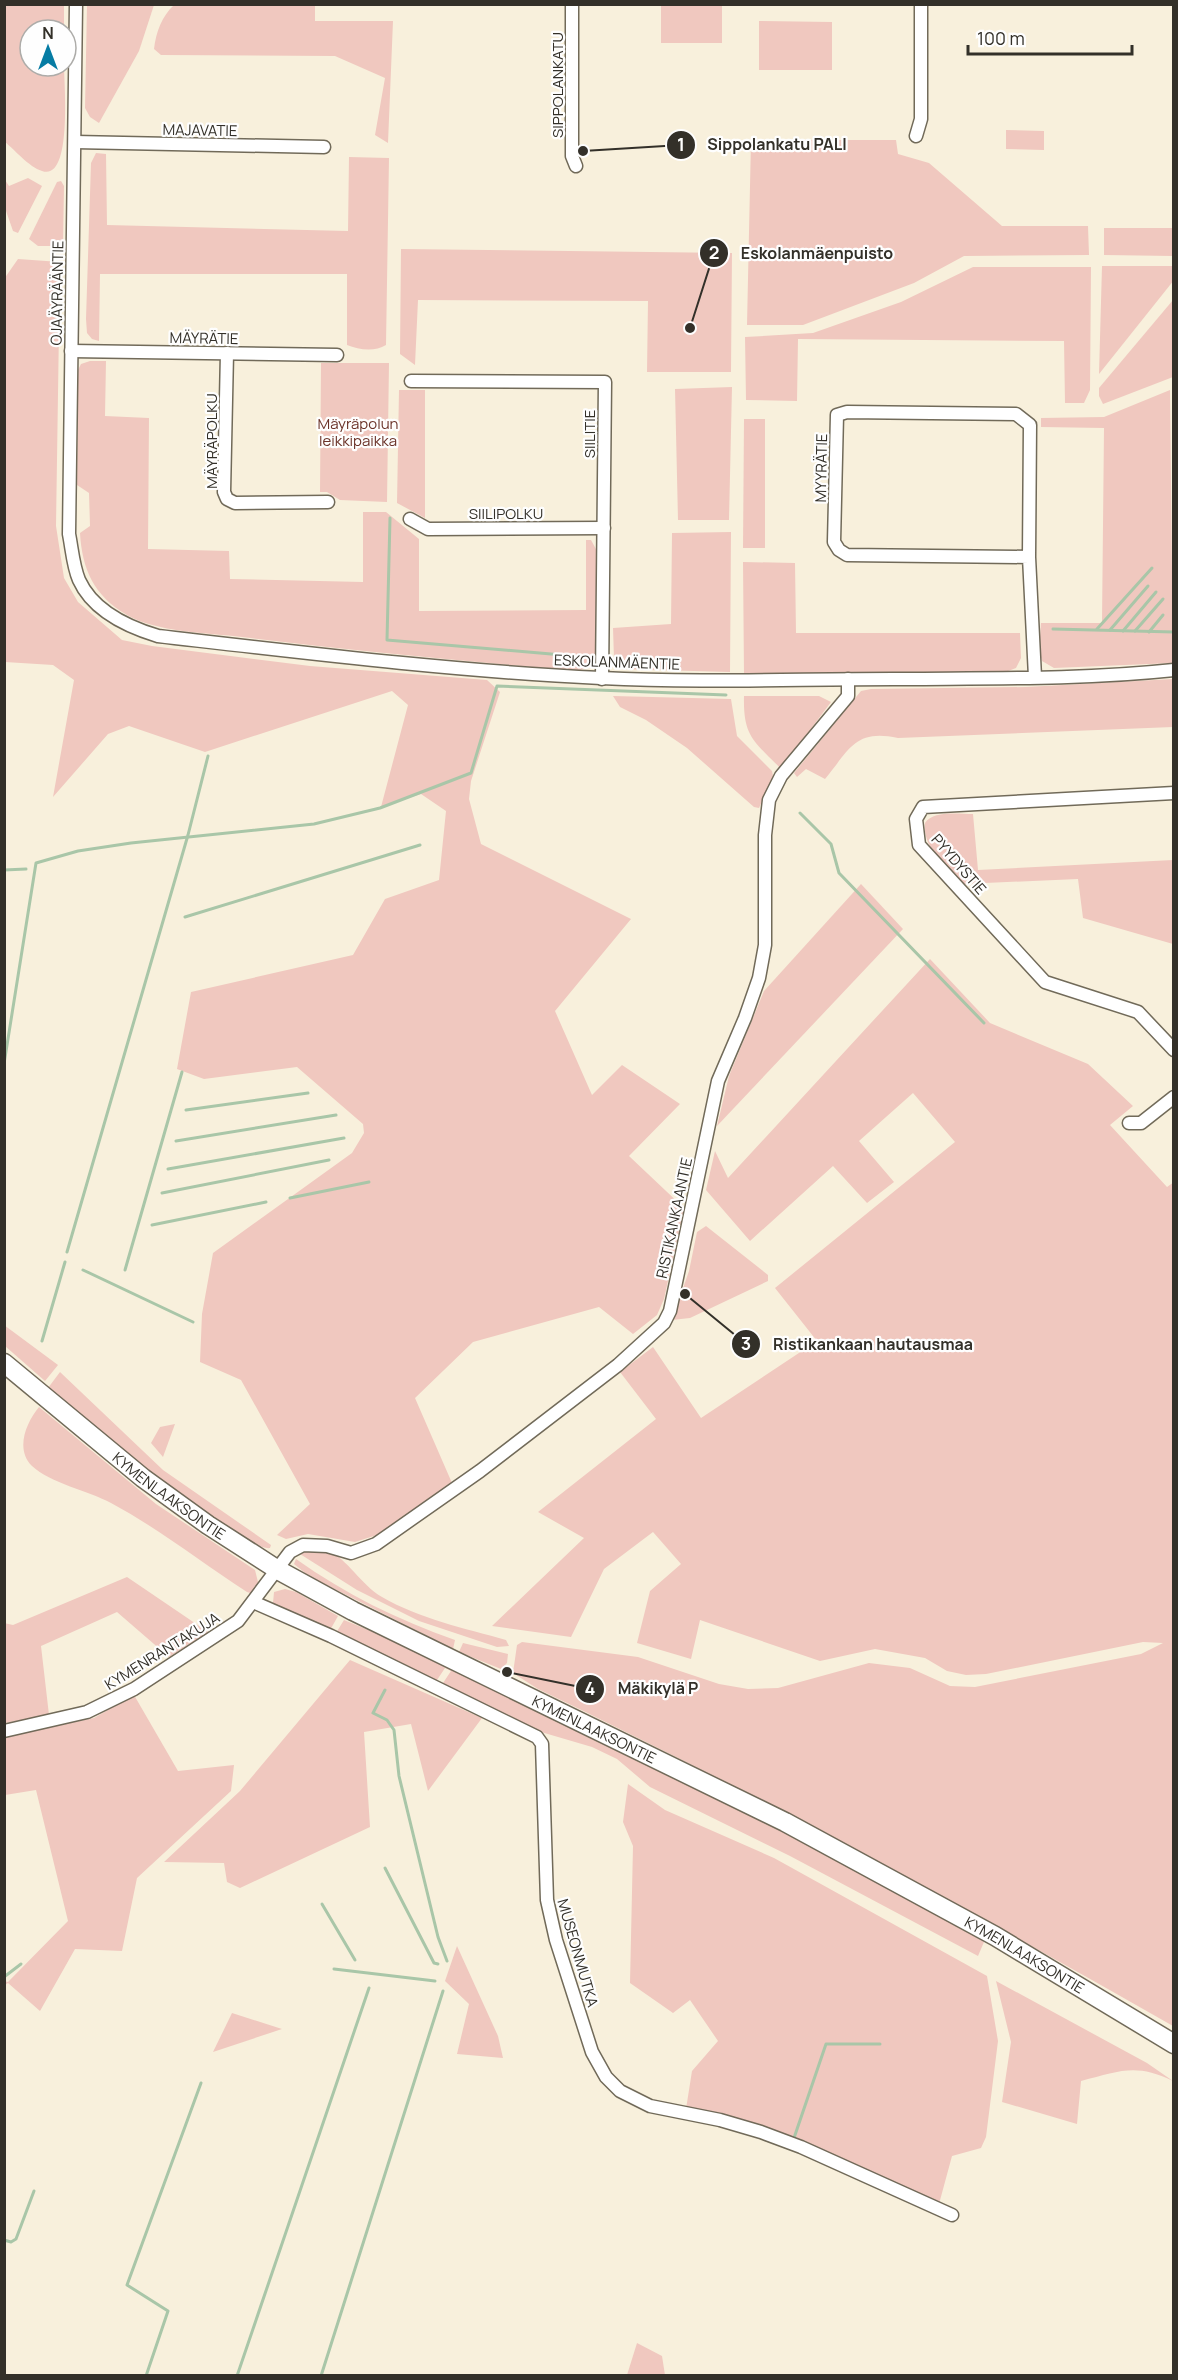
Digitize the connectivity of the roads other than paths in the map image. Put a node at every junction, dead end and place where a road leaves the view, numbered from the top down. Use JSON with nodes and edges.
{"nodes":[{"id":1,"x":76,"y":4,"type":"edge"},
{"id":2,"x":572,"y":4,"type":"edge"},
{"id":3,"x":921,"y":4,"type":"edge"},
{"id":4,"x":916,"y":136,"type":"dead end"},
{"id":5,"x":75,"y":142,"type":"junction"},
{"id":6,"x":324,"y":147,"type":"dead end"},
{"id":7,"x":576,"y":166,"type":"dead end"},
{"id":8,"x":71,"y":351,"type":"junction"},
{"id":9,"x":226,"y":353,"type":"junction"},
{"id":10,"x":337,"y":355,"type":"dead end"},
{"id":11,"x":411,"y":381,"type":"dead end"},
{"id":12,"x":328,"y":502,"type":"dead end"},
{"id":13,"x":410,"y":519,"type":"dead end"},
{"id":14,"x":604,"y":528,"type":"junction"},
{"id":15,"x":1029,"y":557,"type":"junction"},
{"id":16,"x":80,"y":582,"type":"joint"},
{"id":17,"x":1173,"y":670,"type":"edge"},
{"id":18,"x":1035,"y":677,"type":"junction"},
{"id":19,"x":602,"y":679,"type":"junction"},
{"id":20,"x":848,"y":679,"type":"junction"},
{"id":21,"x":1173,"y":793,"type":"edge"},
{"id":22,"x":1173,"y":1050,"type":"edge"},
{"id":23,"x":1173,"y":1097,"type":"edge"},
{"id":24,"x":1129,"y":1124,"type":"dead end"},
{"id":25,"x":4,"y":1363,"type":"edge"},
{"id":26,"x":278,"y":1570,"type":"junction"},
{"id":27,"x":253,"y":1602,"type":"junction"},
{"id":28,"x":4,"y":1731,"type":"edge"},
{"id":29,"x":1173,"y":2044,"type":"edge"},
{"id":30,"x":952,"y":2215,"type":"dead end"}],
"edges":[{"from":1,"to":5,"type":"street","name":"OJAÄYRÄÄNTIE"},
{"from":2,"to":7,"type":"street","name":"SIPPOLANKATU"},
{"from":3,"to":4,"type":"street"},
{"from":5,"to":6,"type":"street","name":"MAJAVATIE"},
{"from":5,"to":8,"type":"street","name":"OJAÄYRÄÄNTIE"},
{"from":8,"to":9,"type":"street","name":"MÄYRÄTIE"},
{"from":8,"to":16,"type":"street","name":"OJAÄYRÄÄNTIE"},
{"from":9,"to":10,"type":"street","name":"MÄYRÄTIE"},
{"from":9,"to":12,"type":"street","name":"MÄYRÄPOLKU"},
{"from":11,"to":14,"type":"street","name":"SIILITIE"},
{"from":13,"to":14,"type":"street","name":"SIILIPOLKU"},
{"from":14,"to":19,"type":"street","name":"SIILITIE"},
{"from":15,"to":15,"type":"street","name":"MYYRÄTIE"},
{"from":15,"to":18,"type":"street","name":"MYYRÄTIE"},
{"from":16,"to":19,"type":"street","name":"ESKOLANMÄENTIE"},
{"from":17,"to":18,"type":"street","name":"ESKOLANMÄENTIE"},
{"from":18,"to":20,"type":"street","name":"ESKOLANMÄENTIE"},
{"from":19,"to":20,"type":"street","name":"ESKOLANMÄENTIE"},
{"from":20,"to":26,"type":"street","name":"RISTIKANKAANTIE"},
{"from":21,"to":22,"type":"street","name":"PYYDYSTIE"},
{"from":23,"to":24,"type":"street"},
{"from":25,"to":26,"type":"main road","name":"KYMENLAAKSONTIE"},
{"from":26,"to":27,"type":"street","name":"KYMENRANTAKUJA"},
{"from":26,"to":29,"type":"main road","name":"KYMENLAAKSONTIE"},
{"from":27,"to":28,"type":"street","name":"KYMENRANTAKUJA"},
{"from":27,"to":30,"type":"street","name":"MUSEONMUTKA"}]}
